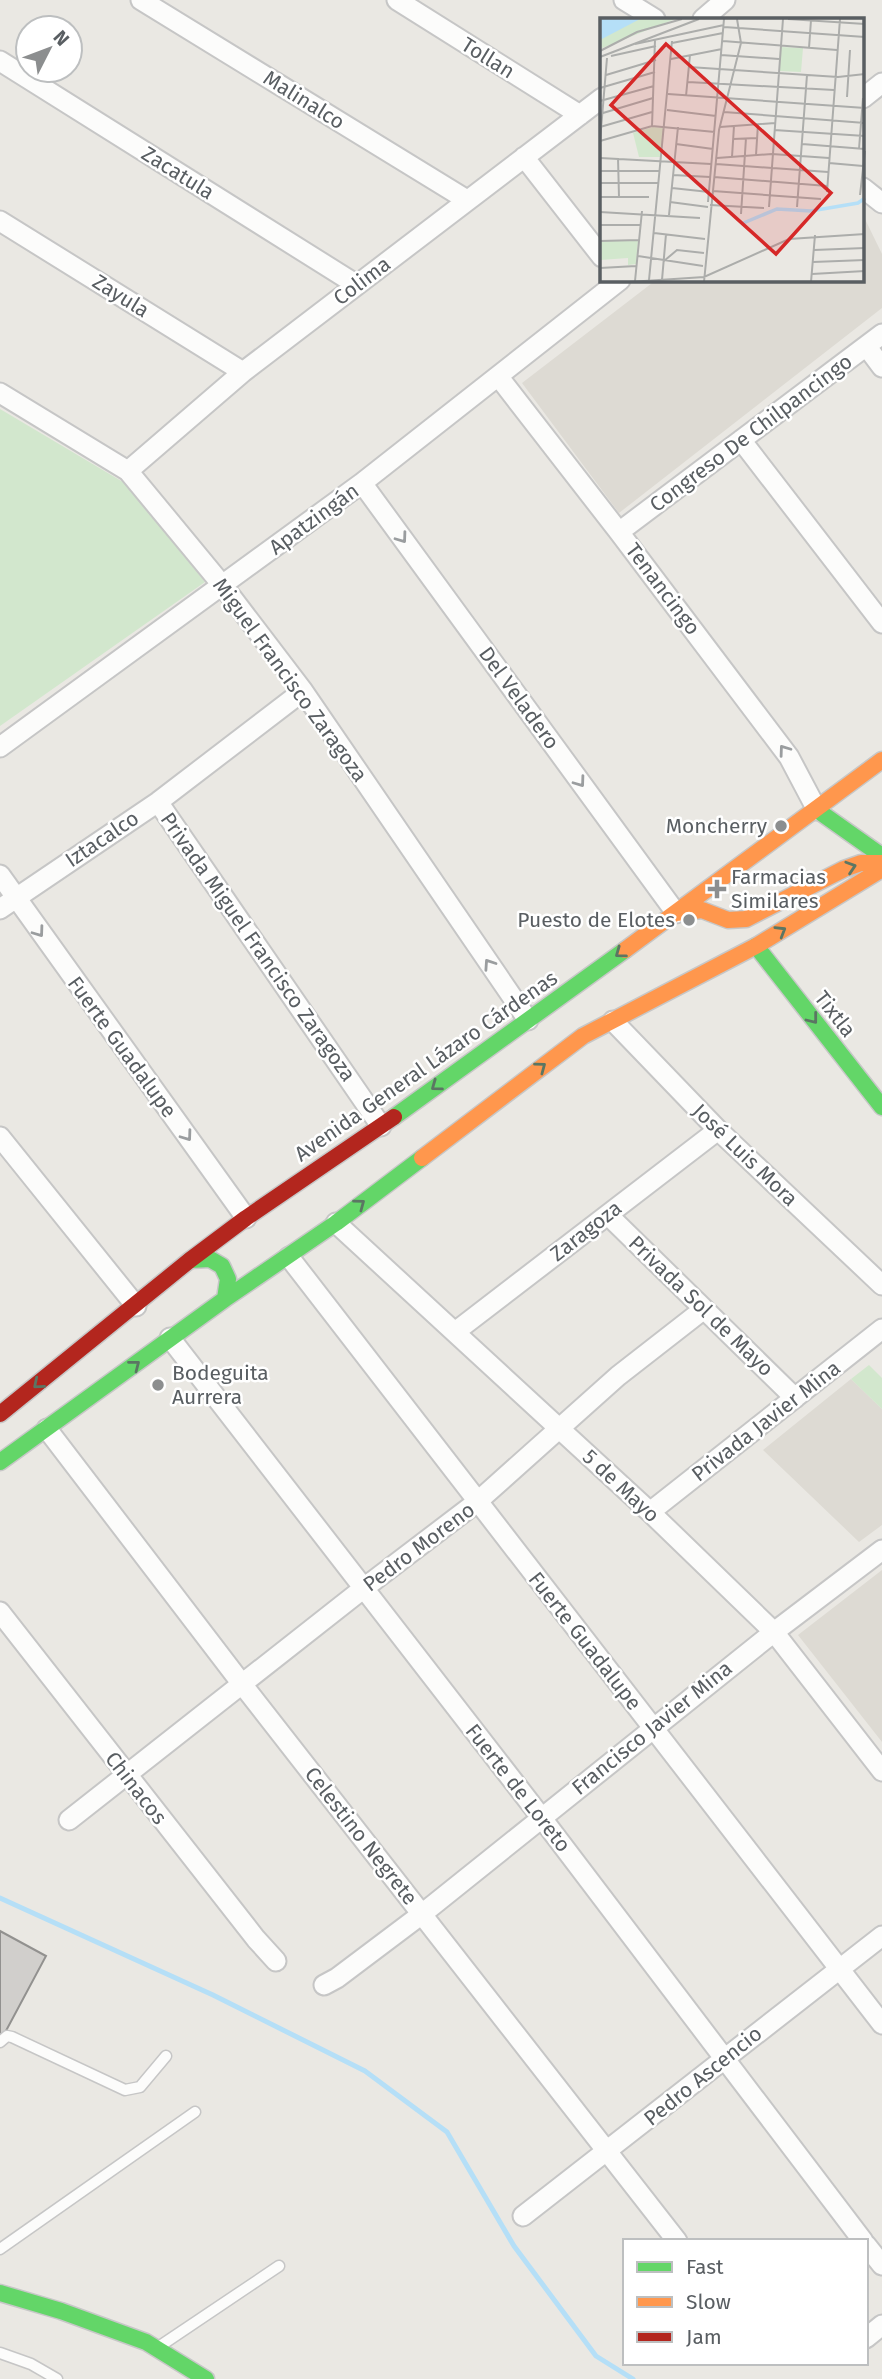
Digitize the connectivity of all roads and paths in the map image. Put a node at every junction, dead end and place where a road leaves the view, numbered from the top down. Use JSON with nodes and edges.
{"nodes":[{"id":1,"x":141,"y":0,"type":"edge"},
{"id":2,"x":624,"y":0,"type":"edge"},
{"id":3,"x":725,"y":0,"type":"edge"},
{"id":4,"x":401,"y":1,"type":"edge"},
{"id":5,"x":653,"y":18,"type":"edge"},
{"id":6,"x":704,"y":18,"type":"edge"},
{"id":7,"x":0,"y":61,"type":"edge"},
{"id":8,"x":882,"y":83,"type":"edge"},
{"id":9,"x":864,"y":97,"type":"edge"},
{"id":10,"x":600,"y":100,"type":"edge"},
{"id":11,"x":580,"y":115,"type":"junction"},
{"id":12,"x":524,"y":157,"type":"junction"},
{"id":13,"x":864,"y":189,"type":"edge"},
{"id":14,"x":467,"y":200,"type":"junction"},
{"id":15,"x":882,"y":203,"type":"edge"},
{"id":16,"x":0,"y":221,"type":"edge"},
{"id":17,"x":600,"y":254,"type":"edge"},
{"id":18,"x":617,"y":282,"type":"edge"},
{"id":19,"x":357,"y":285,"type":"junction"},
{"id":20,"x":875,"y":341,"type":"edge"},
{"id":21,"x":882,"y":367,"type":"edge"},
{"id":22,"x":243,"y":372,"type":"junction"},
{"id":23,"x":498,"y":376,"type":"junction"},
{"id":24,"x":0,"y":393,"type":"edge"},
{"id":25,"x":741,"y":440,"type":"junction"},
{"id":26,"x":128,"y":471,"type":"junction"},
{"id":27,"x":362,"y":483,"type":"junction"},
{"id":28,"x":620,"y":532,"type":"junction"},
{"id":29,"x":223,"y":586,"type":"junction"},
{"id":30,"x":882,"y":623,"type":"edge"},
{"id":31,"x":303,"y":691,"type":"junction"},
{"id":32,"x":0,"y":747,"type":"edge"},
{"id":33,"x":882,"y":760,"type":"edge"},
{"id":34,"x":158,"y":802,"type":"junction"},
{"id":35,"x":817,"y":810,"type":"junction"},
{"id":36,"x":882,"y":856,"type":"edge"},
{"id":37,"x":882,"y":863,"type":"edge"},
{"id":38,"x":882,"y":869,"type":"edge"},
{"id":39,"x":0,"y":875,"type":"edge"},
{"id":40,"x":7,"y":904,"type":"edge"},
{"id":41,"x":676,"y":913,"type":"junction"},
{"id":42,"x":756,"y":946,"type":"junction"},
{"id":43,"x":528,"y":1020,"type":"junction"},
{"id":44,"x":613,"y":1021,"type":"junction"},
{"id":45,"x":882,"y":1107,"type":"edge"},
{"id":46,"x":381,"y":1126,"type":"junction"},
{"id":47,"x":718,"y":1130,"type":"junction"},
{"id":48,"x":0,"y":1137,"type":"edge"},
{"id":49,"x":608,"y":1215,"type":"junction"},
{"id":50,"x":246,"y":1218,"type":"junction"},
{"id":51,"x":336,"y":1223,"type":"junction"},
{"id":52,"x":289,"y":1257,"type":"junction"},
{"id":53,"x":190,"y":1259,"type":"junction"},
{"id":54,"x":882,"y":1285,"type":"edge"},
{"id":55,"x":225,"y":1299,"type":"junction"},
{"id":56,"x":136,"y":1306,"type":"junction"},
{"id":57,"x":704,"y":1309,"type":"junction"},
{"id":58,"x":882,"y":1329,"type":"edge"},
{"id":59,"x":455,"y":1332,"type":"junction"},
{"id":60,"x":170,"y":1338,"type":"junction"},
{"id":61,"x":69,"y":1358,"type":"junction"},
{"id":62,"x":98,"y":1393,"type":"junction"},
{"id":63,"x":795,"y":1398,"type":"junction"},
{"id":64,"x":3,"y":1405,"type":"edge"},
{"id":65,"x":47,"y":1429,"type":"junction"},
{"id":66,"x":559,"y":1429,"type":"junction"},
{"id":67,"x":2,"y":1462,"type":"edge"},
{"id":68,"x":477,"y":1502,"type":"junction"},
{"id":69,"x":650,"y":1512,"type":"junction"},
{"id":70,"x":882,"y":1550,"type":"edge"},
{"id":71,"x":363,"y":1588,"type":"junction"},
{"id":72,"x":0,"y":1612,"type":"edge"},
{"id":73,"x":774,"y":1632,"type":"junction"},
{"id":74,"x":242,"y":1684,"type":"junction"},
{"id":75,"x":652,"y":1728,"type":"junction"},
{"id":76,"x":882,"y":1771,"type":"edge"},
{"id":77,"x":125,"y":1774,"type":"junction"},
{"id":78,"x":541,"y":1817,"type":"junction"},
{"id":79,"x":69,"y":1820,"type":"dead end"},
{"id":80,"x":422,"y":1914,"type":"junction"},
{"id":81,"x":882,"y":1936,"type":"edge"},
{"id":82,"x":276,"y":1961,"type":"dead end"},
{"id":83,"x":839,"y":1968,"type":"junction"},
{"id":84,"x":324,"y":1985,"type":"dead end"},
{"id":85,"x":882,"y":2024,"type":"edge"},
{"id":86,"x":0,"y":2042,"type":"edge"},
{"id":87,"x":166,"y":2056,"type":"dead end"},
{"id":88,"x":724,"y":2059,"type":"junction"},
{"id":89,"x":195,"y":2112,"type":"dead end"},
{"id":90,"x":607,"y":2153,"type":"junction"},
{"id":91,"x":523,"y":2216,"type":"dead end"},
{"id":92,"x":675,"y":2239,"type":"edge"},
{"id":93,"x":862,"y":2239,"type":"edge"},
{"id":94,"x":868,"y":2247,"type":"edge"},
{"id":95,"x":0,"y":2249,"type":"edge"},
{"id":96,"x":882,"y":2265,"type":"edge"},
{"id":97,"x":279,"y":2266,"type":"dead end"},
{"id":98,"x":0,"y":2293,"type":"edge"},
{"id":99,"x":882,"y":2325,"type":"edge"},
{"id":100,"x":868,"y":2336,"type":"edge"},
{"id":101,"x":157,"y":2348,"type":"junction"},
{"id":102,"x":0,"y":2353,"type":"edge"},
{"id":103,"x":57,"y":2379,"type":"edge"},
{"id":104,"x":206,"y":2379,"type":"edge"}],
"edges":[{"from":1,"to":14,"type":"street","name":"Malinalco"},
{"from":2,"to":5,"type":"street"},
{"from":3,"to":6,"type":"street"},
{"from":4,"to":11,"type":"street","name":"Tollan"},
{"from":7,"to":19,"type":"street","name":"Zacatula"},
{"from":8,"to":9,"type":"street"},
{"from":10,"to":11,"type":"street","name":"Colima"},
{"from":11,"to":12,"type":"street","name":"Colima"},
{"from":12,"to":14,"type":"street","name":"Colima"},
{"from":12,"to":17,"type":"street"},
{"from":13,"to":15,"type":"street"},
{"from":14,"to":19,"type":"street","name":"Colima"},
{"from":16,"to":22,"type":"street","name":"Zayula"},
{"from":18,"to":23,"type":"street","name":"Apatzingán"},
{"from":19,"to":22,"type":"street","name":"Colima"},
{"from":20,"to":21,"type":"street"},
{"from":20,"to":25,"type":"street","name":"Congreso De Chilpancingo"},
{"from":22,"to":26,"type":"street","name":"Colima"},
{"from":23,"to":27,"type":"street","name":"Apatzingán"},
{"from":23,"to":28,"type":"street","name":"Tenancingo"},
{"from":24,"to":26,"type":"street","name":"Miguel Francisco Zaragoza"},
{"from":25,"to":28,"type":"street","name":"Congreso De Chilpancingo"},
{"from":25,"to":30,"type":"street"},
{"from":26,"to":29,"type":"street","name":"Miguel Francisco Zaragoza"},
{"from":27,"to":29,"type":"street","name":"Apatzingán"},
{"from":27,"to":41,"type":"street","name":"Del Veladero","one_way":true},
{"from":35,"to":28,"type":"street","name":"Tenancingo","one_way":true},
{"from":29,"to":31,"type":"street","name":"Miguel Francisco Zaragoza"},
{"from":29,"to":32,"type":"street","name":"Apatzingán"},
{"from":31,"to":34,"type":"street","name":"Iztacalco"},
{"from":43,"to":31,"type":"street","name":"Miguel Francisco Zaragoza","one_way":true},
{"from":33,"to":35,"type":"street","name":"Avenida General Lázaro Cárdenas"},
{"from":34,"to":40,"type":"street","name":"Iztacalco"},
{"from":34,"to":46,"type":"street","name":"Privada Miguel Francisco Zaragoza"},
{"from":35,"to":36,"type":"street"},
{"from":35,"to":41,"type":"street","name":"Avenida General Lázaro Cárdenas"},
{"from":41,"to":37,"type":"street","one_way":true},
{"from":42,"to":38,"type":"street","one_way":true},
{"from":39,"to":40,"type":"street","name":"Fuerte Guadalupe"},
{"from":40,"to":50,"type":"street","name":"Fuerte Guadalupe","one_way":true},
{"from":41,"to":43,"type":"street","name":"Avenida General Lázaro Cárdenas","one_way":true},
{"from":42,"to":44,"type":"street"},
{"from":42,"to":45,"type":"street","name":"Tixtla","one_way":true},
{"from":43,"to":46,"type":"street","name":"Avenida General Lázaro Cárdenas","one_way":true},
{"from":44,"to":47,"type":"street","name":"José Luis Mora"},
{"from":51,"to":44,"type":"street","one_way":true},
{"from":46,"to":50,"type":"street","name":"Avenida General Lázaro Cárdenas"},
{"from":47,"to":49,"type":"street","name":"Zaragoza"},
{"from":47,"to":54,"type":"street","name":"José Luis Mora"},
{"from":48,"to":56,"type":"street"},
{"from":49,"to":57,"type":"street","name":"Privada Sol de Mayo"},
{"from":49,"to":59,"type":"street","name":"Zaragoza"},
{"from":50,"to":53,"type":"street","name":"Avenida General Lázaro Cárdenas"},
{"from":51,"to":52,"type":"street"},
{"from":51,"to":59,"type":"street","name":"5 de Mayo"},
{"from":52,"to":55,"type":"street"},
{"from":52,"to":68,"type":"street","name":"Fuerte Guadalupe"},
{"from":53,"to":55,"type":"street"},
{"from":53,"to":56,"type":"street","name":"Avenida General Lázaro Cárdenas"},
{"from":55,"to":60,"type":"street"},
{"from":56,"to":61,"type":"street","name":"Avenida General Lázaro Cárdenas"},
{"from":57,"to":63,"type":"street","name":"Privada Sol de Mayo"},
{"from":57,"to":66,"type":"street","name":"Pedro Moreno"},
{"from":58,"to":63,"type":"street","name":"Privada Javier Mina"},
{"from":59,"to":66,"type":"street","name":"5 de Mayo"},
{"from":62,"to":60,"type":"street","one_way":true},
{"from":60,"to":71,"type":"street","name":"Fuerte de Loreto"},
{"from":61,"to":62,"type":"street"},
{"from":61,"to":64,"type":"street","name":"Avenida General Lázaro Cárdenas","one_way":true},
{"from":62,"to":65,"type":"street"},
{"from":63,"to":69,"type":"street","name":"Privada Javier Mina"},
{"from":65,"to":67,"type":"street"},
{"from":65,"to":74,"type":"street","name":"Celestino Negrete"},
{"from":66,"to":68,"type":"street","name":"Pedro Moreno"},
{"from":66,"to":69,"type":"street","name":"5 de Mayo"},
{"from":68,"to":71,"type":"street","name":"Pedro Moreno"},
{"from":68,"to":75,"type":"street","name":"Fuerte Guadalupe"},
{"from":69,"to":73,"type":"street","name":"5 de Mayo"},
{"from":70,"to":73,"type":"street","name":"Francisco Javier Mina"},
{"from":71,"to":74,"type":"street","name":"Pedro Moreno"},
{"from":71,"to":78,"type":"street","name":"Fuerte de Loreto"},
{"from":72,"to":77,"type":"street","name":"Chinacos"},
{"from":73,"to":75,"type":"street","name":"Francisco Javier Mina"},
{"from":73,"to":76,"type":"street","name":"5 de Mayo"},
{"from":74,"to":77,"type":"street","name":"Pedro Moreno"},
{"from":74,"to":80,"type":"street","name":"Celestino Negrete"},
{"from":75,"to":78,"type":"street","name":"Francisco Javier Mina"},
{"from":75,"to":83,"type":"street","name":"Fuerte Guadalupe"},
{"from":77,"to":79,"type":"street","name":"Pedro Moreno"},
{"from":77,"to":82,"type":"street","name":"Chinacos"},
{"from":78,"to":80,"type":"street","name":"Francisco Javier Mina"},
{"from":78,"to":88,"type":"street","name":"Fuerte de Loreto"},
{"from":80,"to":84,"type":"street","name":"Francisco Javier Mina"},
{"from":80,"to":90,"type":"street","name":"Celestino Negrete"},
{"from":81,"to":83,"type":"street","name":"Pedro Ascencio"},
{"from":83,"to":85,"type":"street","name":"Fuerte Guadalupe"},
{"from":83,"to":88,"type":"street","name":"Pedro Ascencio"},
{"from":86,"to":87,"type":"lane"},
{"from":88,"to":90,"type":"street","name":"Pedro Ascencio"},
{"from":88,"to":93,"type":"street","name":"Fuerte de Loreto"},
{"from":89,"to":95,"type":"lane"},
{"from":90,"to":91,"type":"street","name":"Pedro Ascencio"},
{"from":90,"to":92,"type":"street","name":"Celestino Negrete"},
{"from":94,"to":96,"type":"street","name":"Fuerte de Loreto"},
{"from":97,"to":101,"type":"lane"},
{"from":98,"to":101,"type":"street"},
{"from":99,"to":100,"type":"street"},
{"from":101,"to":104,"type":"street"},
{"from":102,"to":103,"type":"lane"}]}
